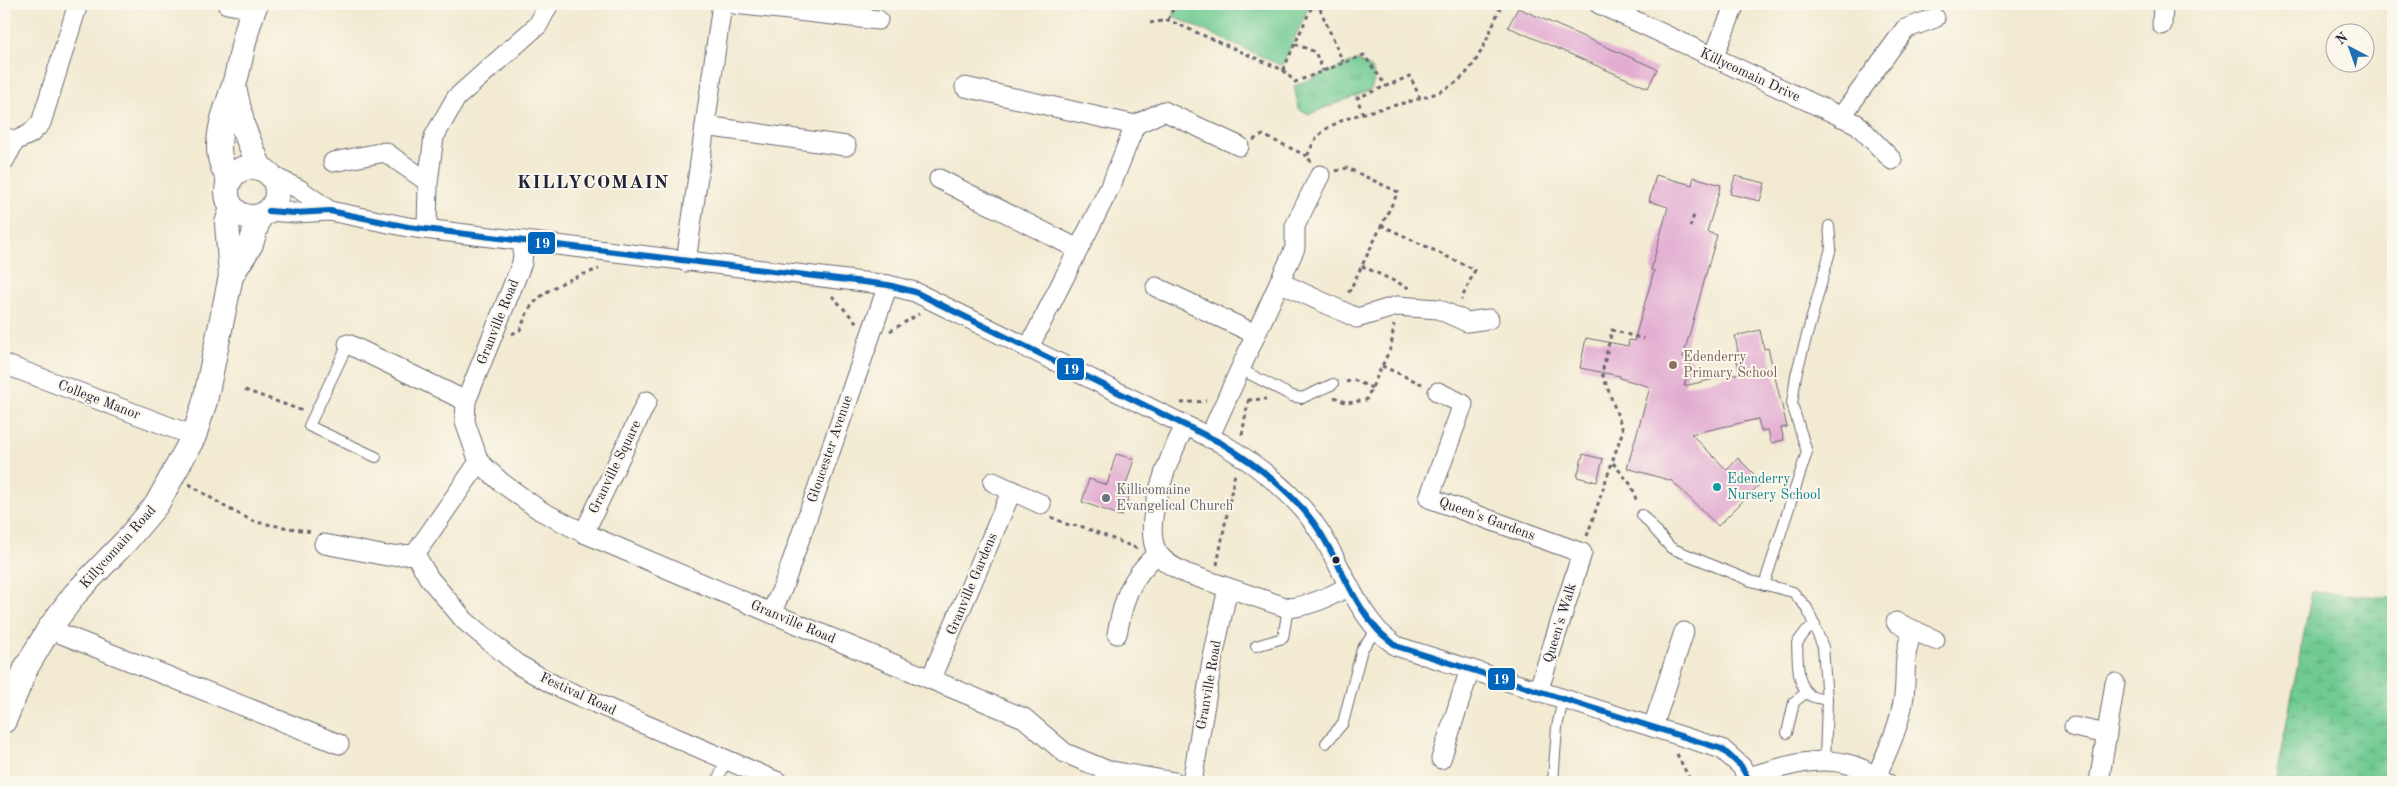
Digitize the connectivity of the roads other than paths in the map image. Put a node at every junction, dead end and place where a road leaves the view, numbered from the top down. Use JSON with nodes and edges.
{"nodes":[{"id":1,"x":78,"y":4,"type":"edge"},
{"id":2,"x":227,"y":4,"type":"edge"},
{"id":3,"x":549,"y":4,"type":"edge"},
{"id":4,"x":722,"y":4,"type":"edge"},
{"id":5,"x":734,"y":4,"type":"edge"},
{"id":6,"x":1599,"y":4,"type":"edge"},
{"id":7,"x":1735,"y":4,"type":"edge"},
{"id":8,"x":2163,"y":4,"type":"edge"},
{"id":9,"x":255,"y":6,"type":"edge"},
{"id":10,"x":1935,"y":18,"type":"dead end"},
{"id":11,"x":878,"y":20,"type":"dead end"},
{"id":12,"x":2162,"y":25,"type":"dead end"},
{"id":13,"x":1713,"y":58,"type":"junction"},
{"id":14,"x":234,"y":85,"type":"junction"},
{"id":15,"x":965,"y":87,"type":"dead end"},
{"id":16,"x":1841,"y":117,"type":"junction"},
{"id":17,"x":1135,"y":125,"type":"junction"},
{"id":18,"x":705,"y":126,"type":"junction"},
{"id":19,"x":9,"y":139,"type":"edge"},
{"id":20,"x":846,"y":146,"type":"dead end"},
{"id":21,"x":1239,"y":146,"type":"road end"},
{"id":22,"x":1892,"y":160,"type":"dead end"},
{"id":23,"x":4,"y":162,"type":"edge"},
{"id":24,"x":333,"y":162,"type":"dead end"},
{"id":25,"x":266,"y":172,"type":"junction"},
{"id":26,"x":1320,"y":175,"type":"road end"},
{"id":27,"x":939,"y":179,"type":"dead end"},
{"id":28,"x":229,"y":180,"type":"junction"},
{"id":29,"x":428,"y":182,"type":"junction"},
{"id":30,"x":232,"y":208,"type":"junction"},
{"id":31,"x":330,"y":211,"type":"junction"},
{"id":32,"x":264,"y":214,"type":"junction"},
{"id":33,"x":1829,"y":226,"type":"dead end"},
{"id":34,"x":427,"y":230,"type":"junction"},
{"id":35,"x":524,"y":241,"type":"junction"},
{"id":36,"x":1078,"y":249,"type":"junction"},
{"id":37,"x":686,"y":262,"type":"junction"},
{"id":38,"x":231,"y":276,"type":"junction"},
{"id":39,"x":1279,"y":282,"type":"junction"},
{"id":40,"x":888,"y":285,"type":"junction"},
{"id":41,"x":1156,"y":287,"type":"dead end"},
{"id":42,"x":1489,"y":319,"type":"dead end"},
{"id":43,"x":1255,"y":334,"type":"junction"},
{"id":44,"x":348,"y":344,"type":"joint"},
{"id":45,"x":1028,"y":349,"type":"junction"},
{"id":46,"x":4,"y":364,"type":"edge"},
{"id":47,"x":1246,"y":373,"type":"junction"},
{"id":48,"x":1333,"y":384,"type":"road end"},
{"id":49,"x":1438,"y":392,"type":"road end"},
{"id":50,"x":466,"y":401,"type":"junction"},
{"id":51,"x":647,"y":401,"type":"dead end"},
{"id":52,"x":1185,"y":426,"type":"junction"},
{"id":53,"x":194,"y":436,"type":"junction"},
{"id":54,"x":1209,"y":438,"type":"junction"},
{"id":55,"x":376,"y":457,"type":"dead end"},
{"id":56,"x":479,"y":462,"type":"junction"},
{"id":57,"x":993,"y":482,"type":"dead end"},
{"id":58,"x":1012,"y":490,"type":"junction"},
{"id":59,"x":1041,"y":504,"type":"road end"},
{"id":60,"x":1642,"y":515,"type":"road end"},
{"id":61,"x":584,"y":533,"type":"junction"},
{"id":62,"x":324,"y":544,"type":"road end"},
{"id":63,"x":1155,"y":546,"type":"junction"},
{"id":64,"x":1582,"y":553,"type":"joint"},
{"id":65,"x":415,"y":554,"type":"junction"},
{"id":66,"x":1221,"y":585,"type":"junction"},
{"id":67,"x":1764,"y":585,"type":"junction"},
{"id":68,"x":1348,"y":586,"type":"junction"},
{"id":69,"x":1288,"y":608,"type":"junction"},
{"id":70,"x":771,"y":613,"type":"junction"},
{"id":71,"x":1896,"y":622,"type":"dead end"},
{"id":72,"x":1815,"y":625,"type":"junction"},
{"id":73,"x":49,"y":629,"type":"junction"},
{"id":74,"x":1377,"y":630,"type":"junction"},
{"id":75,"x":1913,"y":631,"type":"junction"},
{"id":76,"x":1684,"y":632,"type":"dead end"},
{"id":77,"x":1117,"y":634,"type":"dead end"},
{"id":78,"x":1934,"y":640,"type":"dead end"},
{"id":79,"x":1256,"y":646,"type":"dead end"},
{"id":80,"x":1470,"y":669,"type":"junction"},
{"id":81,"x":931,"y":678,"type":"junction"},
{"id":82,"x":2115,"y":683,"type":"dead end"},
{"id":83,"x":1538,"y":692,"type":"junction"},
{"id":84,"x":1807,"y":692,"type":"junction"},
{"id":85,"x":1563,"y":700,"type":"junction"},
{"id":86,"x":1827,"y":700,"type":"junction"},
{"id":87,"x":4,"y":718,"type":"edge"},
{"id":88,"x":1653,"y":727,"type":"junction"},
{"id":89,"x":2074,"y":727,"type":"dead end"},
{"id":90,"x":1787,"y":732,"type":"dead end"},
{"id":91,"x":2107,"y":734,"type":"junction"},
{"id":92,"x":1326,"y":743,"type":"dead end"},
{"id":93,"x":338,"y":744,"type":"dead end"},
{"id":94,"x":1442,"y":759,"type":"dead end"},
{"id":95,"x":726,"y":760,"type":"junction"},
{"id":96,"x":1825,"y":762,"type":"junction"},
{"id":97,"x":1881,"y":779,"type":"edge"},
{"id":98,"x":1749,"y":780,"type":"edge"},
{"id":99,"x":717,"y":782,"type":"edge"},
{"id":100,"x":778,"y":782,"type":"edge"},
{"id":101,"x":1175,"y":782,"type":"edge"},
{"id":102,"x":1192,"y":782,"type":"edge"},
{"id":103,"x":1552,"y":782,"type":"edge"},
{"id":104,"x":2099,"y":782,"type":"edge"}],
"edges":[{"from":1,"to":19,"type":"street"},
{"from":2,"to":9,"type":"street"},
{"from":3,"to":29,"type":"street"},
{"from":4,"to":18,"type":"street"},
{"from":5,"to":11,"type":"street"},
{"from":6,"to":13,"type":"street","name":"Killycomain Drive"},
{"from":7,"to":13,"type":"street"},
{"from":8,"to":12,"type":"street"},
{"from":9,"to":14,"type":"street"},
{"from":10,"to":16,"type":"street"},
{"from":13,"to":16,"type":"street","name":"Killycomain Drive"},
{"from":14,"to":25,"type":"street"},
{"from":14,"to":28,"type":"street"},
{"from":15,"to":17,"type":"street"},
{"from":16,"to":22,"type":"street","name":"Killycomain Drive"},
{"from":17,"to":21,"type":"street"},
{"from":17,"to":36,"type":"street"},
{"from":18,"to":20,"type":"street"},
{"from":18,"to":37,"type":"street"},
{"from":19,"to":23,"type":"street"},
{"from":24,"to":29,"type":"street"},
{"from":25,"to":28,"type":"street"},
{"from":25,"to":31,"type":"street"},
{"from":25,"to":32,"type":"street"},
{"from":26,"to":39,"type":"street"},
{"from":27,"to":36,"type":"street"},
{"from":28,"to":30,"type":"street"},
{"from":29,"to":34,"type":"street"},
{"from":30,"to":32,"type":"street"},
{"from":30,"to":38,"type":"street","name":"Killycomain Road"},
{"from":31,"to":32,"type":"street"},
{"from":31,"to":34,"type":"street"},
{"from":32,"to":38,"type":"street","name":"Killycomain Road"},
{"from":33,"to":67,"type":"lane"},
{"from":34,"to":35,"type":"street"},
{"from":35,"to":37,"type":"street"},
{"from":35,"to":50,"type":"street","name":"Granville Road"},
{"from":36,"to":45,"type":"street"},
{"from":37,"to":40,"type":"street"},
{"from":38,"to":53,"type":"street","name":"Killycomain Road"},
{"from":39,"to":42,"type":"street"},
{"from":39,"to":43,"type":"street"},
{"from":40,"to":45,"type":"street"},
{"from":40,"to":70,"type":"street","name":"Gloucester Avenue"},
{"from":41,"to":43,"type":"street"},
{"from":43,"to":47,"type":"street"},
{"from":44,"to":50,"type":"street"},
{"from":44,"to":55,"type":"lane"},
{"from":45,"to":52,"type":"street"},
{"from":46,"to":53,"type":"street","name":"College Manor"},
{"from":47,"to":48,"type":"lane"},
{"from":47,"to":54,"type":"street"},
{"from":49,"to":64,"type":"street","name":"Queen's Gardens"},
{"from":50,"to":56,"type":"street","name":"Granville Road"},
{"from":51,"to":61,"type":"street","name":"Granville Square"},
{"from":52,"to":54,"type":"street"},
{"from":52,"to":63,"type":"street"},
{"from":53,"to":73,"type":"street","name":"Killycomain Road"},
{"from":54,"to":68,"type":"street"},
{"from":56,"to":61,"type":"street","name":"Granville Road"},
{"from":56,"to":65,"type":"street"},
{"from":57,"to":58,"type":"street"},
{"from":58,"to":59,"type":"street"},
{"from":58,"to":81,"type":"street","name":"Granville Gardens"},
{"from":60,"to":67,"type":"lane"},
{"from":61,"to":70,"type":"street","name":"Granville Road"},
{"from":62,"to":65,"type":"street"},
{"from":63,"to":66,"type":"street"},
{"from":63,"to":77,"type":"street"},
{"from":64,"to":83,"type":"street","name":"Queen's Walk"},
{"from":65,"to":95,"type":"street","name":"Festival Road"},
{"from":66,"to":69,"type":"street"},
{"from":66,"to":102,"type":"street","name":"Granville Road"},
{"from":67,"to":72,"type":"lane"},
{"from":68,"to":69,"type":"street"},
{"from":68,"to":74,"type":"street"},
{"from":69,"to":79,"type":"lane"},
{"from":70,"to":81,"type":"street","name":"Granville Road"},
{"from":71,"to":75,"type":"street"},
{"from":72,"to":84,"type":"lane"},
{"from":72,"to":86,"type":"lane"},
{"from":73,"to":87,"type":"street","name":"Killycomain Road"},
{"from":73,"to":93,"type":"street"},
{"from":74,"to":80,"type":"street"},
{"from":74,"to":92,"type":"lane"},
{"from":75,"to":78,"type":"street"},
{"from":75,"to":97,"type":"street"},
{"from":76,"to":88,"type":"street"},
{"from":80,"to":83,"type":"street"},
{"from":80,"to":94,"type":"street"},
{"from":81,"to":101,"type":"street","name":"Granville Road"},
{"from":82,"to":91,"type":"street"},
{"from":83,"to":85,"type":"street"},
{"from":84,"to":86,"type":"lane"},
{"from":84,"to":90,"type":"lane"},
{"from":85,"to":88,"type":"street"},
{"from":85,"to":103,"type":"lane"},
{"from":86,"to":96,"type":"lane"},
{"from":88,"to":98,"type":"street"},
{"from":89,"to":91,"type":"street"},
{"from":91,"to":104,"type":"street"},
{"from":95,"to":99,"type":"lane"},
{"from":95,"to":100,"type":"street","name":"Festival Road"},
{"from":96,"to":97,"type":"street"},
{"from":96,"to":98,"type":"street"}]}
